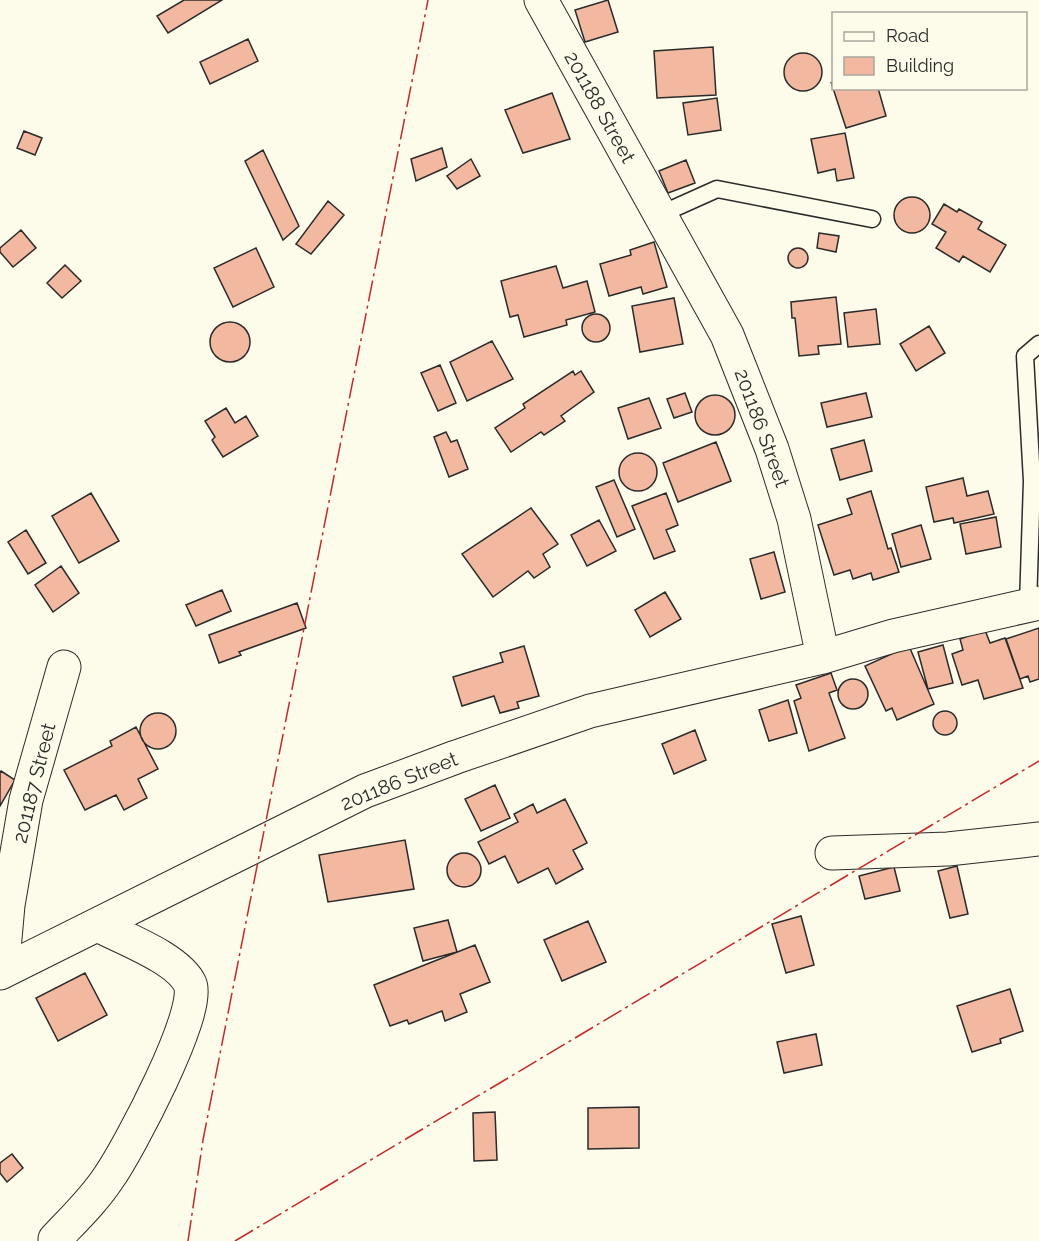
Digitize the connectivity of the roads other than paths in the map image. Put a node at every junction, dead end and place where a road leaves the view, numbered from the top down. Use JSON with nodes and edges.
{"nodes":[{"id":1,"x":541,"y":0,"type":"edge"},
{"id":2,"x":659,"y":215,"type":"junction"},
{"id":3,"x":872,"y":219,"type":"dead end"},
{"id":4,"x":1039,"y":345,"type":"edge"},
{"id":5,"x":1033,"y":604,"type":"edge"},
{"id":6,"x":823,"y":657,"type":"junction"},
{"id":7,"x":64,"y":667,"type":"dead end"},
{"id":8,"x":1039,"y":839,"type":"edge"},
{"id":9,"x":832,"y":853,"type":"dead end"},
{"id":10,"x":98,"y":925,"type":"junction"},
{"id":11,"x":1,"y":973,"type":"edge"},
{"id":12,"x":55,"y":1239,"type":"dead end"}],
"edges":[{"from":1,"to":2,"type":"street","name":"201188 Street"},
{"from":2,"to":3,"type":"lane"},
{"from":2,"to":6,"type":"street","name":"201186 Street"},
{"from":4,"to":5,"type":"lane"},
{"from":5,"to":6,"type":"street","name":"201186 Street"},
{"from":6,"to":10,"type":"street","name":"201186 Street"},
{"from":7,"to":11,"type":"street","name":"201187 Street"},
{"from":8,"to":9,"type":"street"},
{"from":10,"to":11,"type":"street","name":"201186 Street"},
{"from":10,"to":12,"type":"street"}]}
